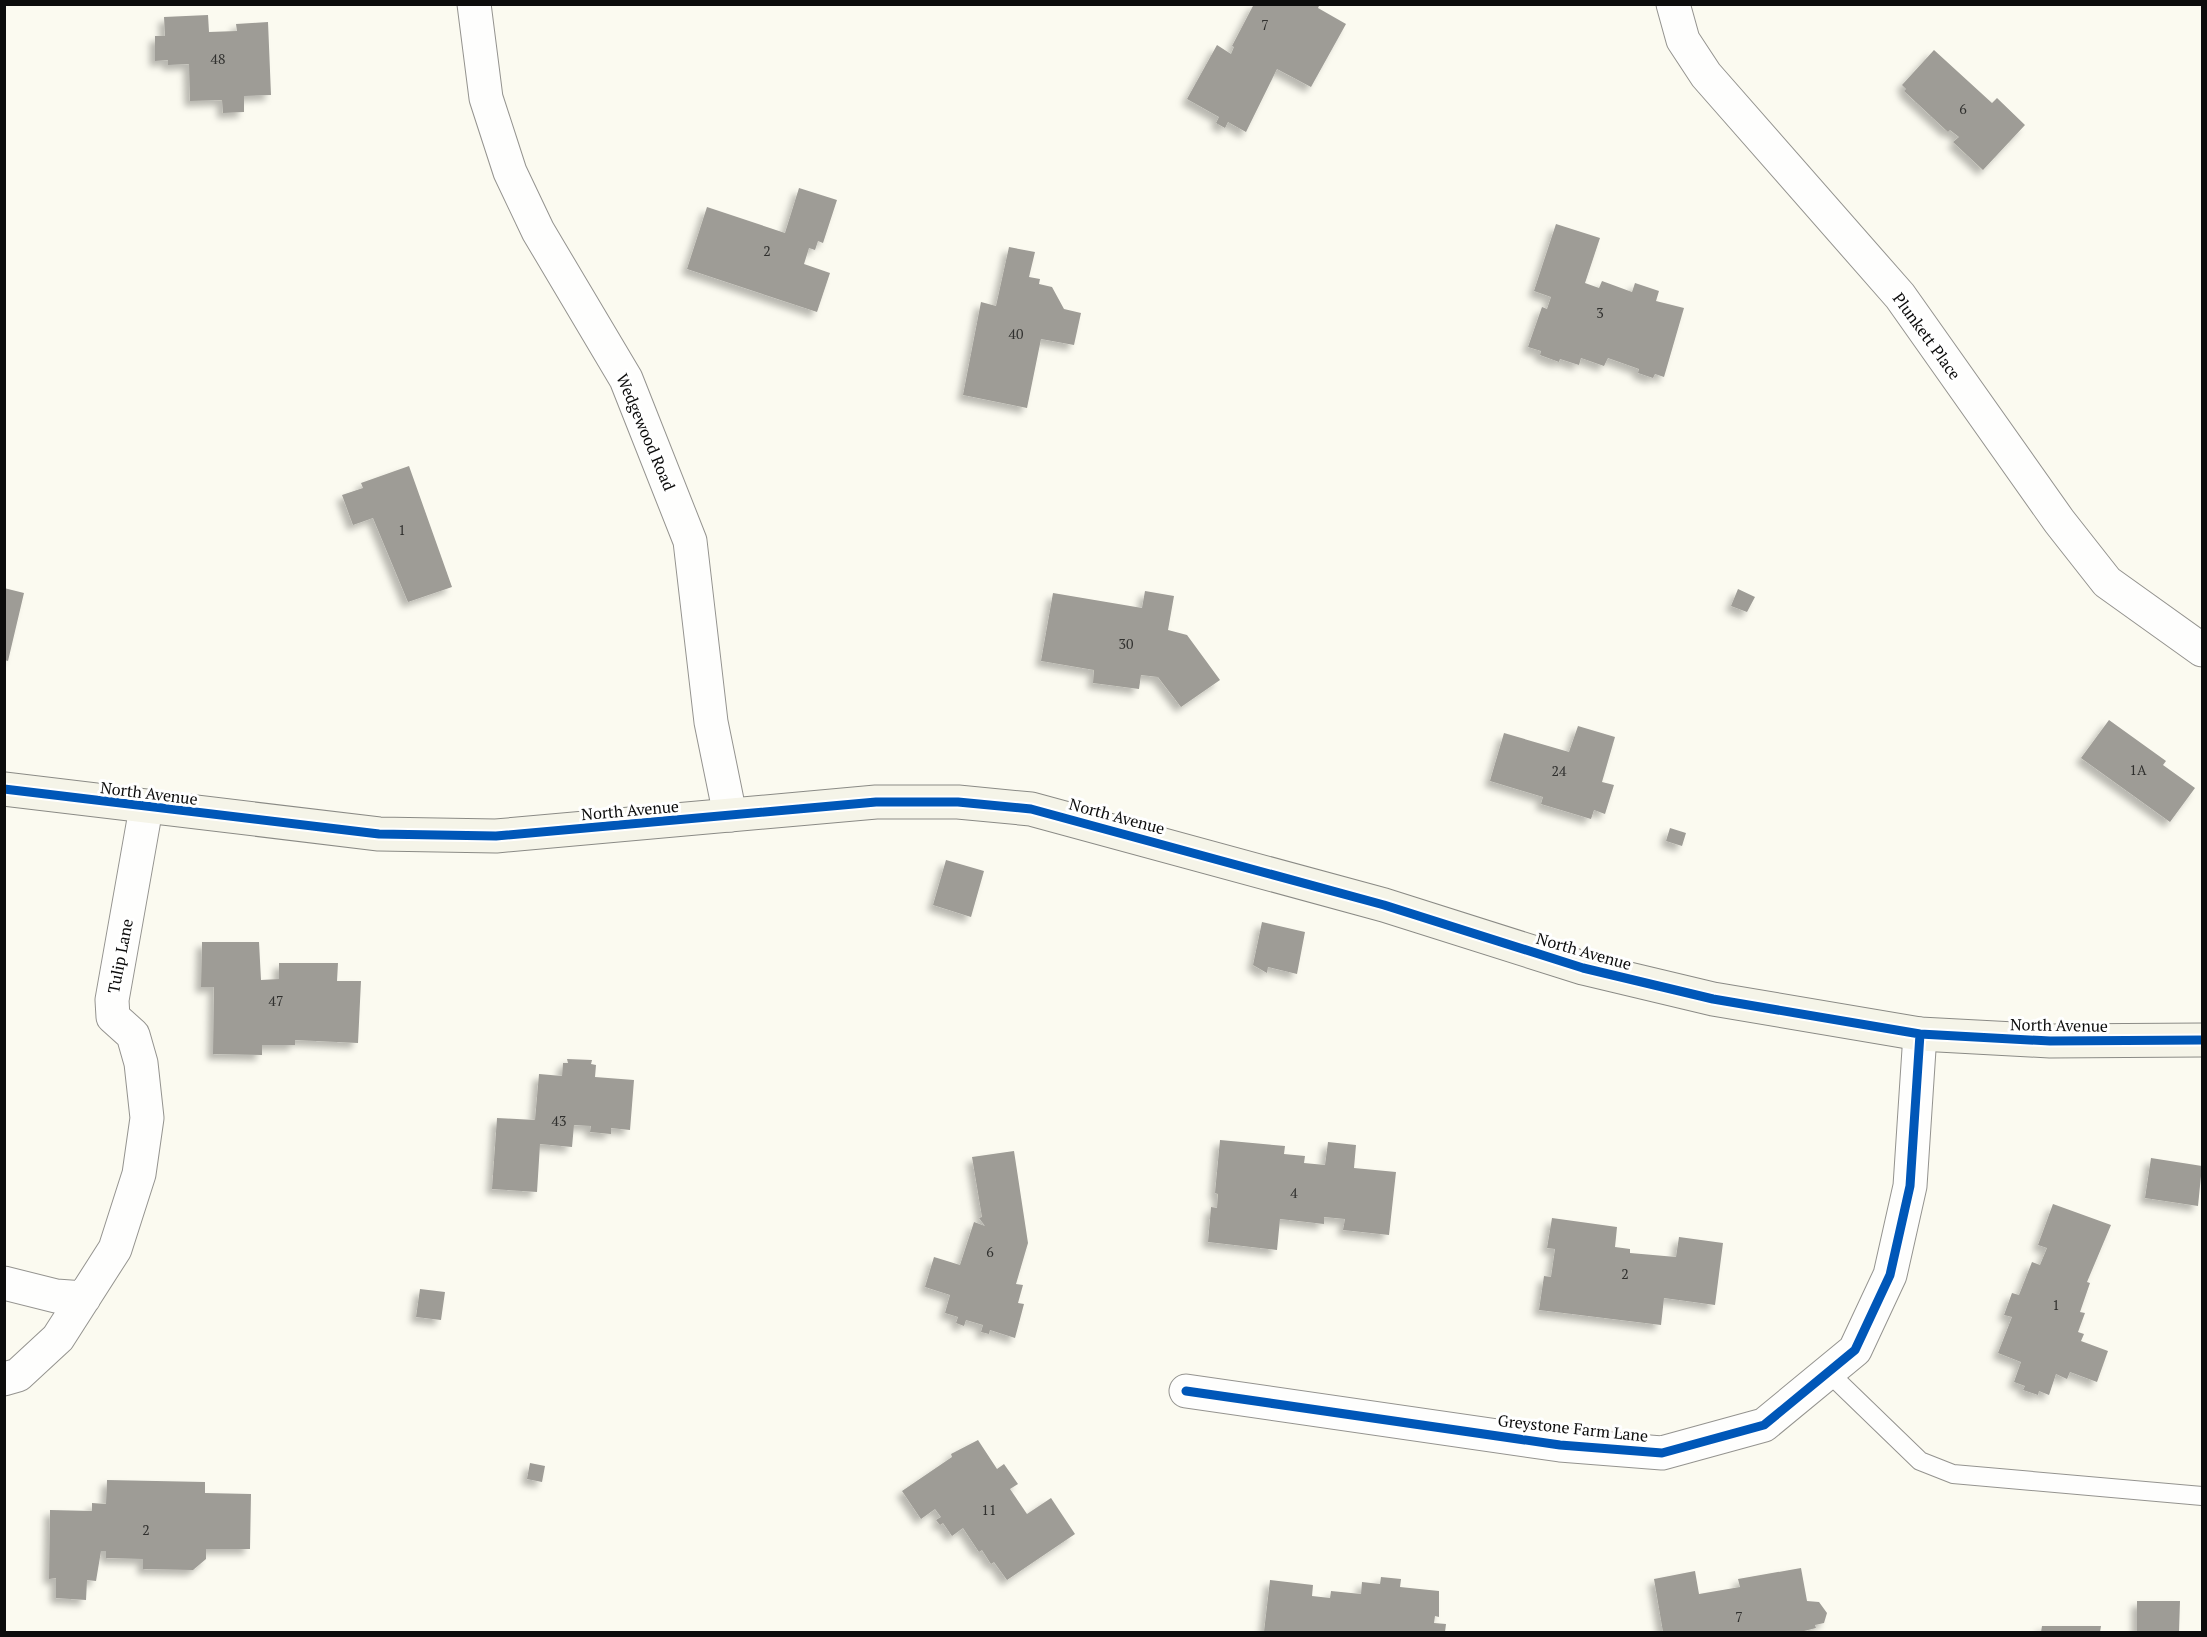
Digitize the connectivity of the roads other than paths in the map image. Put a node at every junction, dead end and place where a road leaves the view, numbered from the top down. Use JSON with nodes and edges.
{"nodes":[{"id":1,"x":474,"y":4,"type":"edge"},
{"id":2,"x":1673,"y":4,"type":"edge"},
{"id":3,"x":2202,"y":650,"type":"edge"},
{"id":4,"x":4,"y":789,"type":"edge"},
{"id":5,"x":146,"y":808,"type":"junction"},
{"id":6,"x":730,"y":815,"type":"junction"},
{"id":7,"x":1920,"y":1034,"type":"junction"},
{"id":8,"x":2202,"y":1040,"type":"edge"},
{"id":9,"x":4,"y":1283,"type":"edge"},
{"id":10,"x":84,"y":1298,"type":"junction"},
{"id":11,"x":1828,"y":1372,"type":"junction"},
{"id":12,"x":4,"y":1379,"type":"edge"},
{"id":13,"x":1186,"y":1391,"type":"dead end"},
{"id":14,"x":2202,"y":1496,"type":"edge"}],
"edges":[{"from":1,"to":6,"type":"street","name":"Wedgewood Road"},
{"from":2,"to":3,"type":"street","name":"Plunkett Place"},
{"from":4,"to":5,"type":"street","name":"North Avenue"},
{"from":5,"to":6,"type":"street","name":"North Avenue"},
{"from":5,"to":10,"type":"street","name":"Tulip Lane"},
{"from":6,"to":7,"type":"street","name":"North Avenue"},
{"from":7,"to":8,"type":"street","name":"North Avenue"},
{"from":7,"to":11,"type":"street","name":"Greystone Farm Lane"},
{"from":9,"to":10,"type":"street"},
{"from":10,"to":12,"type":"street","name":"Tulip Lane"},
{"from":11,"to":13,"type":"street","name":"Greystone Farm Lane"},
{"from":11,"to":14,"type":"lane"}]}
